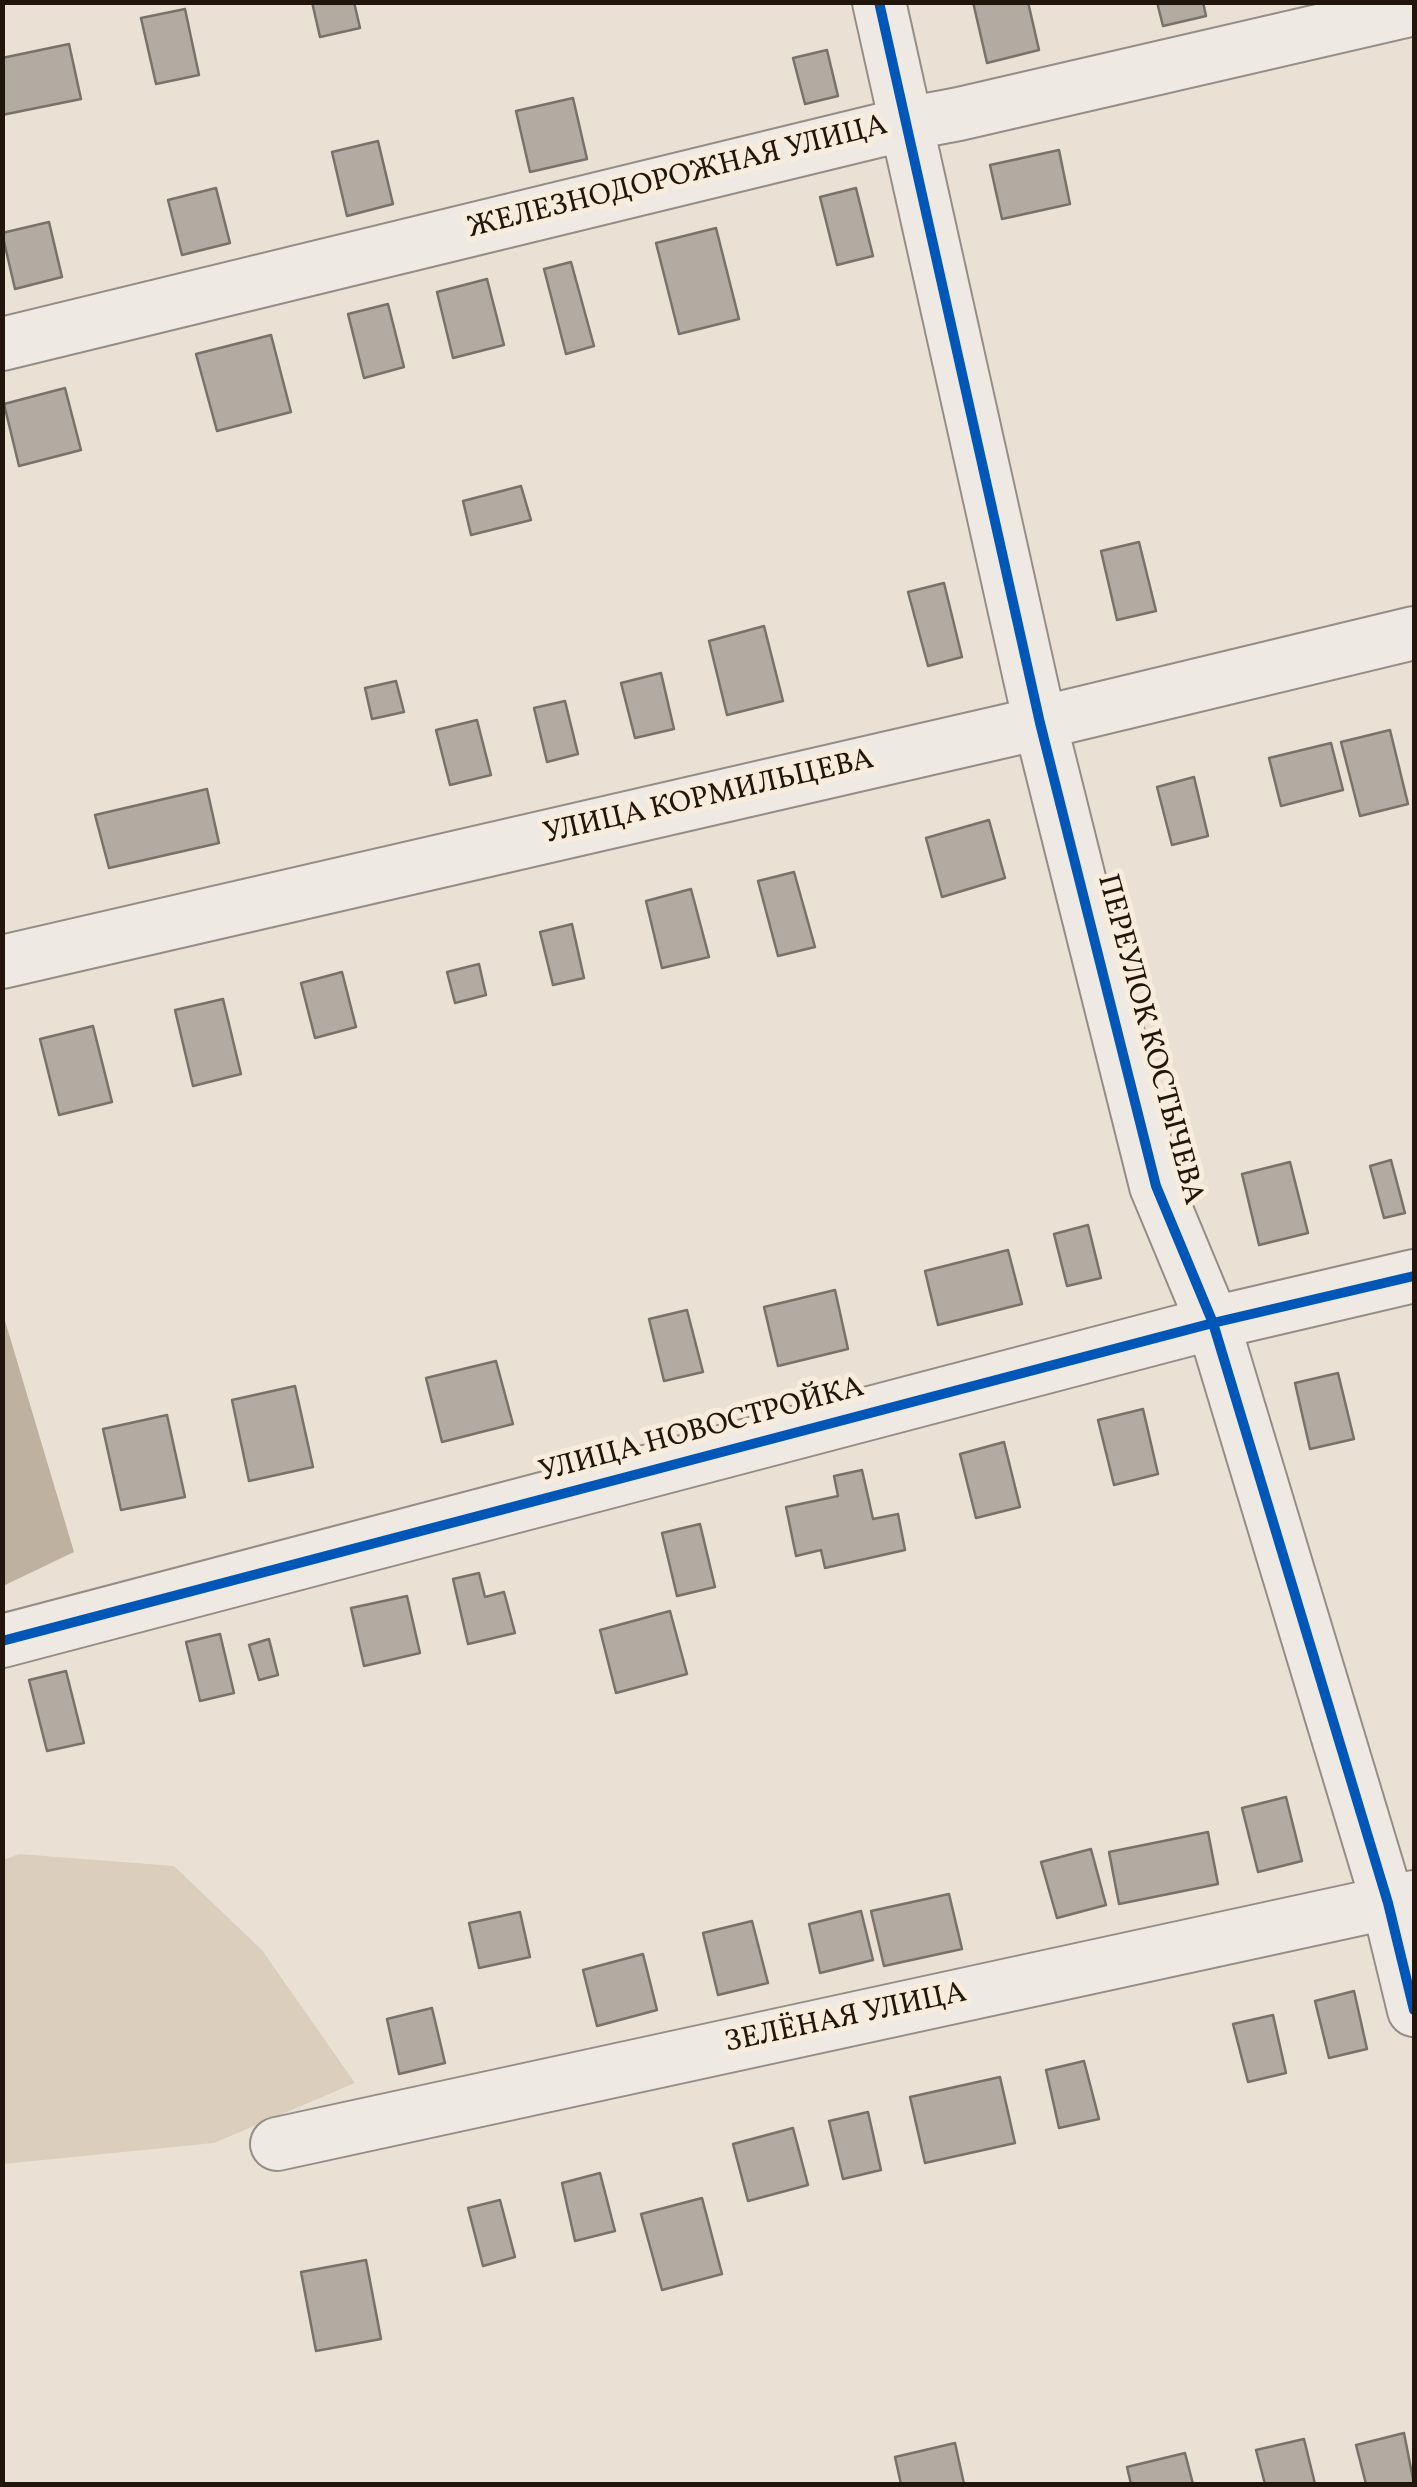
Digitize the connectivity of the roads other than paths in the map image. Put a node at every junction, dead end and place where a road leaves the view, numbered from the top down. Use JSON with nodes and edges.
{"nodes":[{"id":1,"x":879,"y":2,"type":"edge"},
{"id":2,"x":1414,"y":9,"type":"edge"},
{"id":3,"x":906,"y":124,"type":"junction"},
{"id":4,"x":2,"y":344,"type":"edge"},
{"id":5,"x":1414,"y":634,"type":"edge"},
{"id":6,"x":1040,"y":723,"type":"junction"},
{"id":7,"x":2,"y":962,"type":"edge"},
{"id":8,"x":1414,"y":1276,"type":"edge"},
{"id":9,"x":1213,"y":1323,"type":"junction"},
{"id":10,"x":2,"y":1641,"type":"edge"},
{"id":11,"x":1401,"y":1900,"type":"edge"},
{"id":12,"x":1414,"y":2010,"type":"edge"},
{"id":13,"x":276,"y":2144,"type":"dead end"}],
"edges":[{"from":1,"to":3,"type":"street","name":"ПЕРЕУЛОК КОСТЫЧЕВА"},
{"from":2,"to":3,"type":"street","name":"ЖЕЛЕЗНОДОРОЖНАЯ УЛИЦА"},
{"from":3,"to":4,"type":"street","name":"ЖЕЛЕЗНОДОРОЖНАЯ УЛИЦА"},
{"from":3,"to":6,"type":"street","name":"ПЕРЕУЛОК КОСТЫЧЕВА"},
{"from":5,"to":6,"type":"street","name":"УЛИЦА КОРМИЛЬЦЕВА"},
{"from":6,"to":7,"type":"street","name":"УЛИЦА КОРМИЛЬЦЕВА"},
{"from":6,"to":9,"type":"street","name":"ПЕРЕУЛОК КОСТЫЧЕВА"},
{"from":8,"to":9,"type":"street","name":"УЛИЦА НОВОСТРОЙКА"},
{"from":9,"to":10,"type":"street","name":"УЛИЦА НОВОСТРОЙКА"},
{"from":9,"to":11,"type":"street","name":"ПЕРЕУЛОК КОСТЫЧЕВА"},
{"from":11,"to":12,"type":"street","name":"ПЕРЕУЛОК КОСТЫЧЕВА"},
{"from":11,"to":13,"type":"street","name":"ЗЕЛЁНАЯ УЛИЦА"}]}
